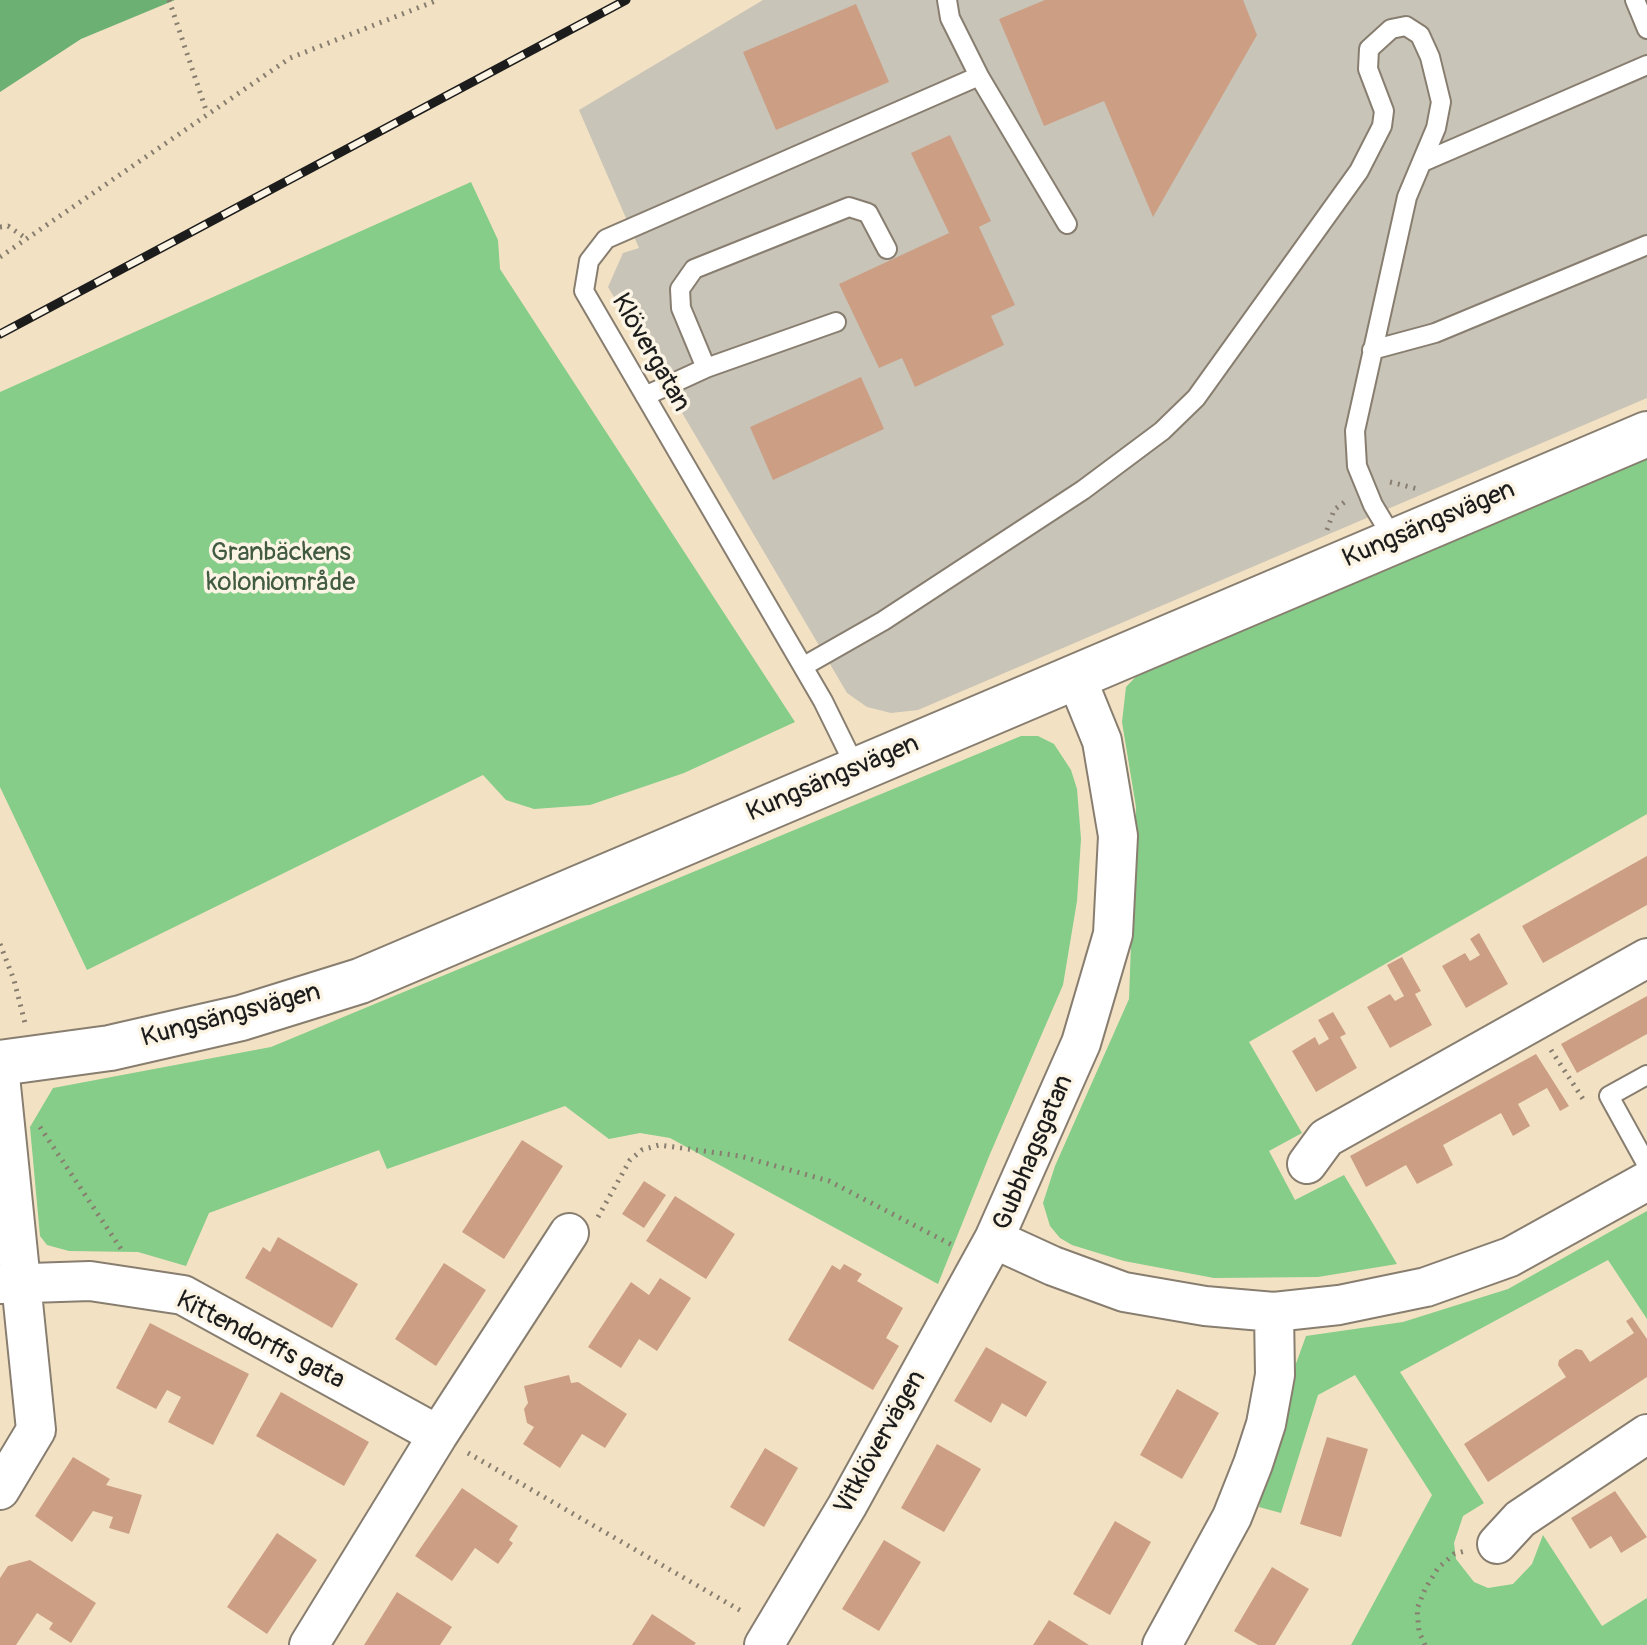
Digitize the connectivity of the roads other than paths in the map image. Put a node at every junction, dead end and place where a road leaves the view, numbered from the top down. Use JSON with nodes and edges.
{"nodes":[{"id":1,"x":947,"y":0,"type":"edge"},
{"id":2,"x":1635,"y":0,"type":"edge"},
{"id":3,"x":1647,"y":29,"type":"edge"},
{"id":4,"x":1647,"y":65,"type":"edge"},
{"id":5,"x":979,"y":76,"type":"junction"},
{"id":6,"x":1425,"y":161,"type":"junction"},
{"id":7,"x":1067,"y":224,"type":"dead end"},
{"id":8,"x":1647,"y":245,"type":"edge"},
{"id":9,"x":887,"y":249,"type":"dead end"},
{"id":10,"x":836,"y":322,"type":"dead end"},
{"id":11,"x":1372,"y":350,"type":"junction"},
{"id":12,"x":706,"y":368,"type":"junction"},
{"id":13,"x":645,"y":396,"type":"junction"},
{"id":14,"x":1647,"y":434,"type":"edge"},
{"id":15,"x":1394,"y":540,"type":"junction"},
{"id":16,"x":804,"y":666,"type":"junction"},
{"id":17,"x":1076,"y":677,"type":"junction"},
{"id":18,"x":856,"y":768,"type":"junction"},
{"id":19,"x":1647,"y":958,"type":"edge"},
{"id":20,"x":0,"y":1063,"type":"edge"},
{"id":21,"x":1647,"y":1075,"type":"edge"},
{"id":22,"x":14,"y":1103,"type":"edge"},
{"id":23,"x":1307,"y":1164,"type":"dead end"},
{"id":24,"x":1647,"y":1165,"type":"edge"},
{"id":25,"x":1647,"y":1181,"type":"edge"},
{"id":26,"x":569,"y":1233,"type":"road end"},
{"id":27,"x":988,"y":1250,"type":"junction"},
{"id":28,"x":12,"y":1284,"type":"edge"},
{"id":29,"x":1274,"y":1312,"type":"junction"},
{"id":30,"x":1647,"y":1434,"type":"edge"},
{"id":31,"x":438,"y":1435,"type":"junction"},
{"id":32,"x":0,"y":1490,"type":"edge"},
{"id":33,"x":1497,"y":1544,"type":"road end"},
{"id":34,"x":769,"y":1638,"type":"edge"},
{"id":35,"x":309,"y":1645,"type":"edge"},
{"id":36,"x":1162,"y":1645,"type":"edge"}],
"edges":[{"from":1,"to":5,"type":"lane"},
{"from":2,"to":3,"type":"lane"},
{"from":4,"to":6,"type":"lane"},
{"from":5,"to":7,"type":"lane"},
{"from":5,"to":13,"type":"lane","name":"Klövergatan"},
{"from":6,"to":11,"type":"lane"},
{"from":6,"to":16,"type":"lane"},
{"from":8,"to":11,"type":"lane"},
{"from":9,"to":12,"type":"lane"},
{"from":10,"to":12,"type":"lane"},
{"from":11,"to":15,"type":"lane"},
{"from":12,"to":13,"type":"lane"},
{"from":13,"to":16,"type":"lane","name":"Klövergatan"},
{"from":14,"to":15,"type":"street","name":"Kungsängsvägen"},
{"from":15,"to":17,"type":"street","name":"Kungsängsvägen"},
{"from":16,"to":18,"type":"lane","name":"Klövergatan"},
{"from":17,"to":18,"type":"street","name":"Kungsängsvägen"},
{"from":17,"to":27,"type":"street","name":"Gubbhagsgatan"},
{"from":18,"to":20,"type":"street","name":"Kungsängsvägen"},
{"from":19,"to":23,"type":"street"},
{"from":21,"to":24,"type":"lane"},
{"from":22,"to":28,"type":"street"},
{"from":25,"to":29,"type":"street","name":"Gubbhagsgatan"},
{"from":26,"to":31,"type":"street"},
{"from":27,"to":29,"type":"street","name":"Gubbhagsgatan"},
{"from":27,"to":34,"type":"street","name":"Vitklövervägen"},
{"from":28,"to":31,"type":"street","name":"Kittendorffs gata"},
{"from":28,"to":32,"type":"street"},
{"from":29,"to":36,"type":"street"},
{"from":30,"to":33,"type":"street"},
{"from":31,"to":35,"type":"street"}]}
